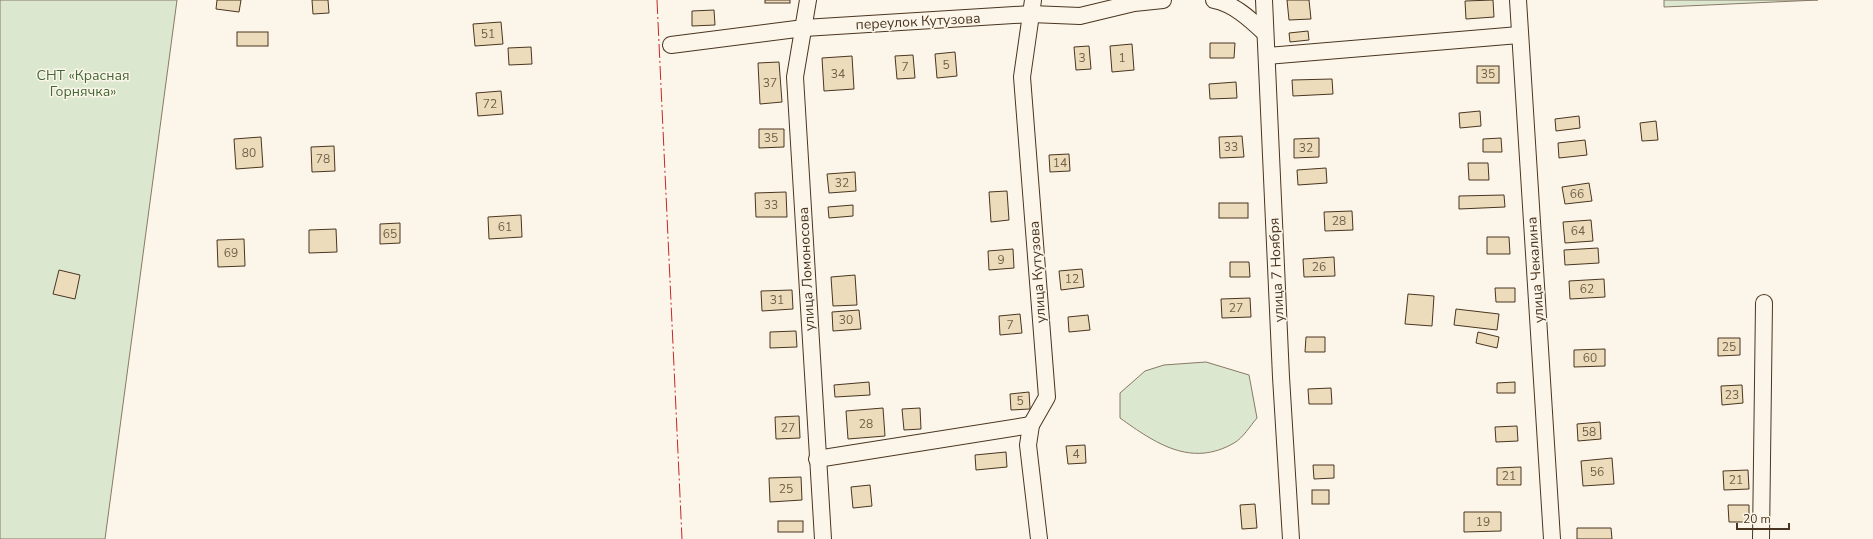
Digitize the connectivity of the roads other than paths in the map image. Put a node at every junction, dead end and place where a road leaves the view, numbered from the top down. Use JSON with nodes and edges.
{"nodes":[{"id":1,"x":808,"y":0,"type":"edge"},
{"id":2,"x":1163,"y":0,"type":"edge"},
{"id":3,"x":1214,"y":0,"type":"edge"},
{"id":4,"x":1264,"y":0,"type":"edge"},
{"id":5,"x":1518,"y":0,"type":"edge"},
{"id":6,"x":1032,"y":7,"type":"edge"},
{"id":7,"x":804,"y":28,"type":"junction"},
{"id":8,"x":1265,"y":32,"type":"junction"},
{"id":9,"x":1520,"y":35,"type":"junction"},
{"id":10,"x":671,"y":45,"type":"dead end"},
{"id":11,"x":1267,"y":56,"type":"junction"},
{"id":12,"x":1764,"y":303,"type":"dead end"},
{"id":13,"x":1030,"y":425,"type":"junction"},
{"id":14,"x":818,"y":459,"type":"junction"},
{"id":15,"x":823,"y":539,"type":"edge"},
{"id":16,"x":1038,"y":539,"type":"edge"},
{"id":17,"x":1291,"y":539,"type":"edge"},
{"id":18,"x":1552,"y":539,"type":"edge"},
{"id":19,"x":1761,"y":539,"type":"edge"}],
"edges":[{"from":1,"to":7,"type":"street","name":"улица Ломоносова"},
{"from":2,"to":6,"type":"street","name":"переулок Кутузова"},
{"from":3,"to":8,"type":"street"},
{"from":4,"to":8,"type":"street","name":"улица 7 Ноября"},
{"from":5,"to":9,"type":"street","name":"улица Чекалина"},
{"from":6,"to":7,"type":"street","name":"переулок Кутузова"},
{"from":6,"to":13,"type":"street","name":"улица Кутузова"},
{"from":7,"to":10,"type":"street","name":"переулок Кутузова"},
{"from":7,"to":14,"type":"street","name":"улица Ломоносова"},
{"from":8,"to":11,"type":"street","name":"улица 7 Ноября"},
{"from":9,"to":11,"type":"street"},
{"from":9,"to":18,"type":"street","name":"улица Чекалина"},
{"from":11,"to":17,"type":"street","name":"улица 7 Ноября"},
{"from":12,"to":19,"type":"street"},
{"from":13,"to":14,"type":"street"},
{"from":13,"to":16,"type":"street","name":"улица Кутузова"},
{"from":14,"to":15,"type":"street","name":"улица Ломоносова"}]}
